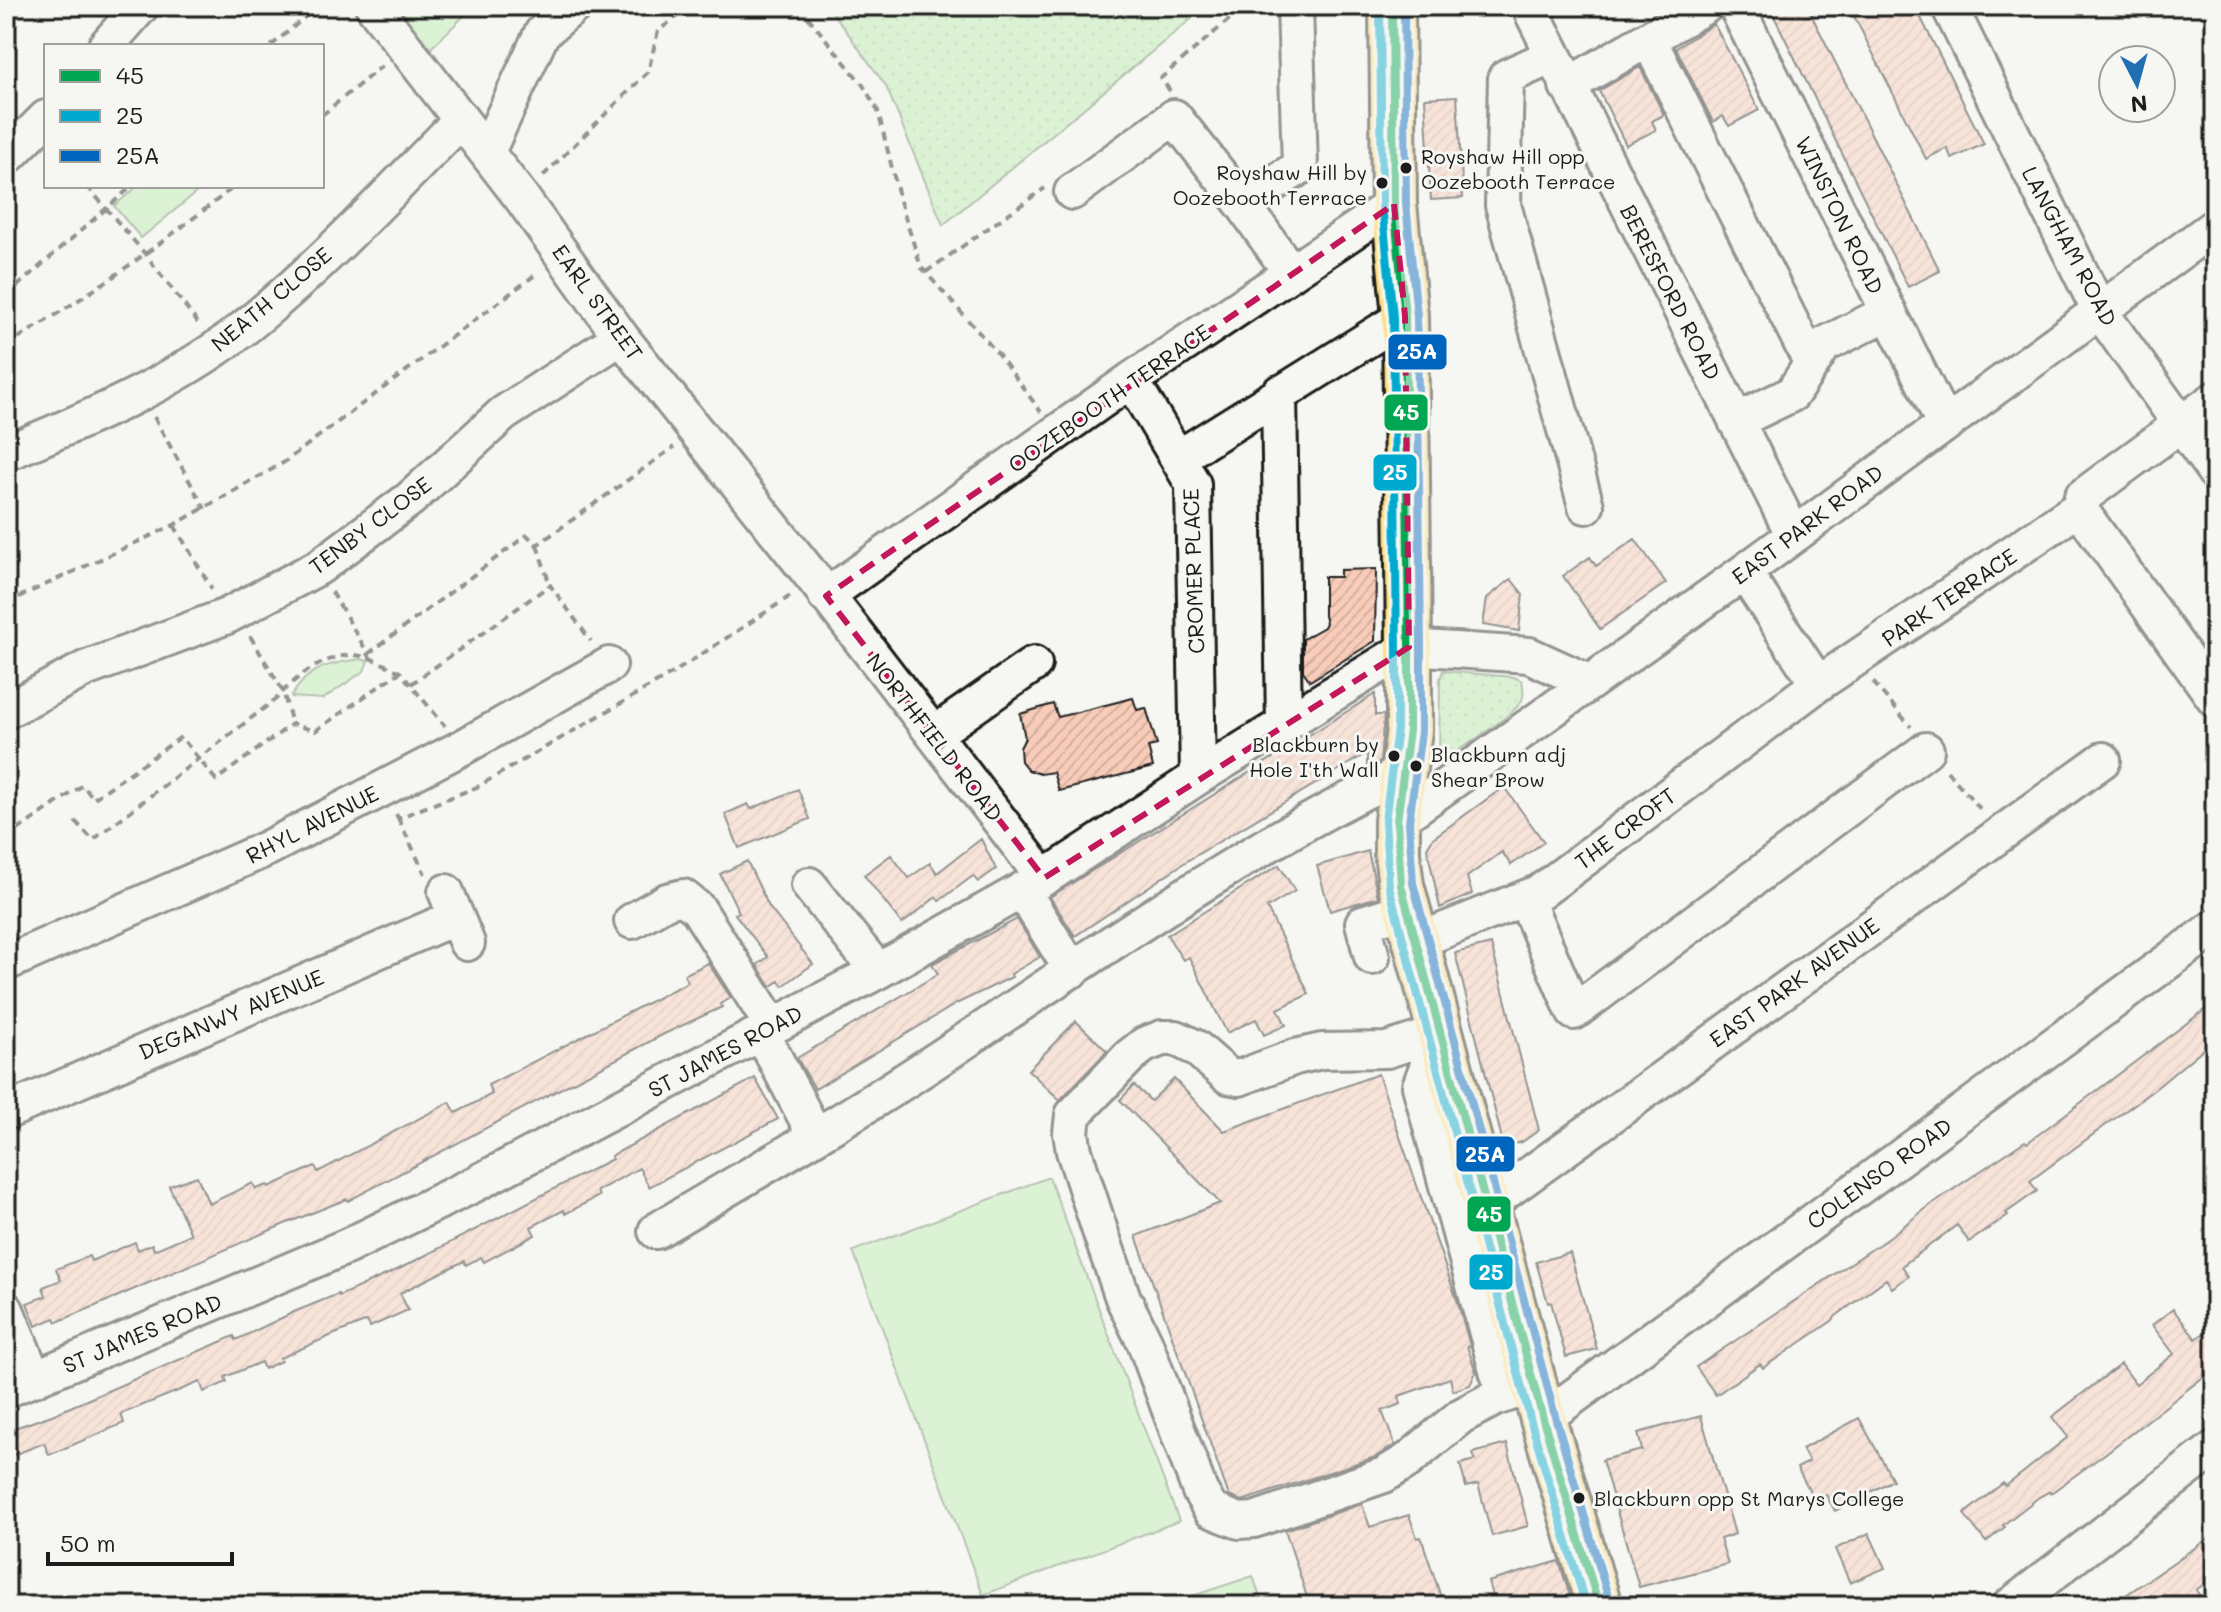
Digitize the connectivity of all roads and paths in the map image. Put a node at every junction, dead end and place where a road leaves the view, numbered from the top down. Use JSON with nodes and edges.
{"nodes":[{"id":1,"x":19,"y":6,"type":"edge"},
{"id":2,"x":141,"y":6,"type":"edge"},
{"id":3,"x":318,"y":6,"type":"edge"},
{"id":4,"x":373,"y":6,"type":"edge"},
{"id":5,"x":574,"y":6,"type":"edge"},
{"id":6,"x":691,"y":6,"type":"edge"},
{"id":7,"x":799,"y":6,"type":"edge"},
{"id":8,"x":1245,"y":6,"type":"edge"},
{"id":9,"x":1295,"y":6,"type":"edge"},
{"id":10,"x":1392,"y":6,"type":"edge"},
{"id":11,"x":1529,"y":6,"type":"edge"},
{"id":12,"x":1705,"y":6,"type":"edge"},
{"id":13,"x":1736,"y":6,"type":"edge"},
{"id":14,"x":1949,"y":6,"type":"edge"},
{"id":15,"x":6,"y":21,"type":"edge"},
{"id":16,"x":1649,"y":40,"type":"junction"},
{"id":17,"x":108,"y":44,"type":"edge"},
{"id":18,"x":273,"y":44,"type":"edge"},
{"id":19,"x":404,"y":47,"type":"junction"},
{"id":20,"x":1560,"y":71,"type":"junction"},
{"id":21,"x":324,"y":113,"type":"edge"},
{"id":22,"x":1174,"y":117,"type":"junction"},
{"id":23,"x":44,"y":120,"type":"edge"},
{"id":24,"x":460,"y":121,"type":"junction"},
{"id":25,"x":487,"y":152,"type":"junction"},
{"id":26,"x":6,"y":158,"type":"edge"},
{"id":27,"x":89,"y":188,"type":"edge"},
{"id":28,"x":130,"y":188,"type":"edge"},
{"id":29,"x":232,"y":188,"type":"edge"},
{"id":30,"x":1072,"y":192,"type":"joint"},
{"id":31,"x":521,"y":197,"type":"junction"},
{"id":32,"x":1242,"y":203,"type":"junction"},
{"id":33,"x":1394,"y":204,"type":"junction"},
{"id":34,"x":107,"y":208,"type":"junction"},
{"id":35,"x":2215,"y":226,"type":"edge"},
{"id":36,"x":563,"y":254,"type":"junction"},
{"id":37,"x":146,"y":255,"type":"junction"},
{"id":38,"x":926,"y":272,"type":"junction"},
{"id":39,"x":1291,"y":273,"type":"junction"},
{"id":40,"x":6,"y":296,"type":"edge"},
{"id":41,"x":2099,"y":310,"type":"junction"},
{"id":42,"x":1889,"y":312,"type":"junction"},
{"id":43,"x":1405,"y":316,"type":"junction"},
{"id":44,"x":621,"y":337,"type":"junction"},
{"id":45,"x":6,"y":345,"type":"edge"},
{"id":46,"x":215,"y":347,"type":"junction"},
{"id":47,"x":1812,"y":364,"type":"junction"},
{"id":48,"x":1131,"y":380,"type":"junction"},
{"id":49,"x":140,"y":391,"type":"junction"},
{"id":50,"x":1279,"y":393,"type":"junction"},
{"id":51,"x":2215,"y":399,"type":"edge"},
{"id":52,"x":1736,"y":421,"type":"junction"},
{"id":53,"x":1944,"y":423,"type":"junction"},
{"id":54,"x":2180,"y":424,"type":"junction"},
{"id":55,"x":696,"y":431,"type":"junction"},
{"id":56,"x":1055,"y":434,"type":"junction"},
{"id":57,"x":6,"y":453,"type":"edge"},
{"id":58,"x":1178,"y":458,"type":"junction"},
{"id":59,"x":2215,"y":472,"type":"edge"},
{"id":60,"x":1586,"y":506,"type":"dead end"},
{"id":61,"x":2079,"y":508,"type":"junction"},
{"id":62,"x":205,"y":509,"type":"junction"},
{"id":63,"x":174,"y":525,"type":"junction"},
{"id":64,"x":1793,"y":534,"type":"junction"},
{"id":65,"x":537,"y":545,"type":"junction"},
{"id":66,"x":319,"y":567,"type":"junction"},
{"id":67,"x":1744,"y":572,"type":"junction"},
{"id":68,"x":550,"y":585,"type":"junction"},
{"id":69,"x":820,"y":588,"type":"junction"},
{"id":70,"x":6,"y":603,"type":"edge"},
{"id":71,"x":232,"y":613,"type":"junction"},
{"id":72,"x":1409,"y":647,"type":"junction"},
{"id":73,"x":370,"y":656,"type":"junction"},
{"id":74,"x":1034,"y":664,"type":"dead end"},
{"id":75,"x":609,"y":665,"type":"joint"},
{"id":76,"x":400,"y":672,"type":"junction"},
{"id":77,"x":1588,"y":682,"type":"junction"},
{"id":78,"x":411,"y":684,"type":"junction"},
{"id":79,"x":1818,"y":684,"type":"junction"},
{"id":80,"x":283,"y":691,"type":"junction"},
{"id":81,"x":2215,"y":699,"type":"edge"},
{"id":82,"x":6,"y":711,"type":"edge"},
{"id":83,"x":292,"y":724,"type":"junction"},
{"id":84,"x":1284,"y":726,"type":"junction"},
{"id":85,"x":934,"y":734,"type":"junction"},
{"id":86,"x":463,"y":747,"type":"junction"},
{"id":87,"x":1926,"y":750,"type":"dead end"},
{"id":88,"x":198,"y":758,"type":"junction"},
{"id":89,"x":2103,"y":760,"type":"dead end"},
{"id":90,"x":1404,"y":772,"type":"junction"},
{"id":91,"x":1198,"y":777,"type":"junction"},
{"id":92,"x":390,"y":804,"type":"junction"},
{"id":93,"x":75,"y":821,"type":"dead end"},
{"id":94,"x":1397,"y":821,"type":"junction"},
{"id":95,"x":6,"y":838,"type":"edge"},
{"id":96,"x":1033,"y":884,"type":"junction"},
{"id":97,"x":809,"y":885,"type":"dead end"},
{"id":98,"x":1525,"y":898,"type":"junction"},
{"id":99,"x":456,"y":917,"type":"joint"},
{"id":100,"x":632,"y":921,"type":"dead end"},
{"id":101,"x":1411,"y":926,"type":"junction"},
{"id":102,"x":2215,"y":927,"type":"edge"},
{"id":103,"x":1372,"y":957,"type":"dead end"},
{"id":104,"x":6,"y":963,"type":"edge"},
{"id":105,"x":1072,"y":970,"type":"junction"},
{"id":106,"x":878,"y":971,"type":"junction"},
{"id":107,"x":767,"y":1030,"type":"junction"},
{"id":108,"x":1440,"y":1033,"type":"junction"},
{"id":109,"x":6,"y":1112,"type":"edge"},
{"id":110,"x":815,"y":1135,"type":"junction"},
{"id":111,"x":1486,"y":1206,"type":"junction"},
{"id":112,"x":656,"y":1231,"type":"dead end"},
{"id":113,"x":6,"y":1310,"type":"edge"},
{"id":114,"x":20,"y":1384,"type":"edge"},
{"id":115,"x":1539,"y":1402,"type":"junction"},
{"id":116,"x":2215,"y":1448,"type":"edge"},
{"id":117,"x":1599,"y":1606,"type":"edge"},
{"id":118,"x":2010,"y":1606,"type":"edge"}],
"edges":[{"from":1,"to":15,"type":"path"},
{"from":2,"to":17,"type":"street"},
{"from":3,"to":18,"type":"path"},
{"from":4,"to":19,"type":"street","name":"EARL STREET"},
{"from":5,"to":25,"type":"street"},
{"from":6,"to":31,"type":"path"},
{"from":7,"to":38,"type":"path"},
{"from":8,"to":22,"type":"path"},
{"from":9,"to":32,"type":"street"},
{"from":10,"to":33,"type":"main road"},
{"from":11,"to":20,"type":"street","name":"BERESFORD ROAD"},
{"from":12,"to":16,"type":"street"},
{"from":13,"to":42,"type":"street","name":"WINSTON ROAD"},
{"from":14,"to":41,"type":"street","name":"LANGHAM ROAD"},
{"from":16,"to":20,"type":"street"},
{"from":16,"to":47,"type":"street"},
{"from":19,"to":21,"type":"path"},
{"from":19,"to":24,"type":"street","name":"EARL STREET"},
{"from":20,"to":52,"type":"street","name":"BERESFORD ROAD"},
{"from":20,"to":60,"type":"street"},
{"from":22,"to":30,"type":"street"},
{"from":22,"to":32,"type":"street"},
{"from":23,"to":26,"type":"street"},
{"from":24,"to":25,"type":"street","name":"EARL STREET"},
{"from":24,"to":46,"type":"street","name":"NEATH CLOSE"},
{"from":25,"to":31,"type":"street","name":"EARL STREET"},
{"from":27,"to":34,"type":"path"},
{"from":28,"to":34,"type":"path"},
{"from":29,"to":37,"type":"path"},
{"from":30,"to":38,"type":"path"},
{"from":31,"to":36,"type":"street","name":"EARL STREET"},
{"from":32,"to":39,"type":"street"},
{"from":33,"to":39,"type":"street","name":"OOZEBOOTH TERRACE"},
{"from":33,"to":43,"type":"main road"},
{"from":34,"to":37,"type":"path"},
{"from":34,"to":40,"type":"path"},
{"from":35,"to":41,"type":"street","name":"EAST PARK ROAD"},
{"from":36,"to":44,"type":"street","name":"EARL STREET"},
{"from":36,"to":62,"type":"path"},
{"from":37,"to":45,"type":"path"},
{"from":37,"to":46,"type":"path"},
{"from":38,"to":56,"type":"path"},
{"from":39,"to":48,"type":"street","name":"OOZEBOOTH TERRACE"},
{"from":41,"to":53,"type":"street","name":"EAST PARK ROAD"},
{"from":41,"to":54,"type":"street","name":"LANGHAM ROAD"},
{"from":42,"to":47,"type":"street"},
{"from":42,"to":53,"type":"street","name":"WINSTON ROAD"},
{"from":43,"to":50,"type":"street"},
{"from":43,"to":72,"type":"main road"},
{"from":44,"to":55,"type":"street","name":"EARL STREET"},
{"from":44,"to":66,"type":"street","name":"TENBY CLOSE"},
{"from":46,"to":49,"type":"street","name":"NEATH CLOSE"},
{"from":47,"to":52,"type":"street"},
{"from":48,"to":56,"type":"street","name":"OOZEBOOTH TERRACE"},
{"from":48,"to":58,"type":"street","name":"CROMER PLACE"},
{"from":49,"to":57,"type":"street","name":"NEATH CLOSE"},
{"from":49,"to":62,"type":"path"},
{"from":50,"to":58,"type":"street"},
{"from":50,"to":84,"type":"street"},
{"from":51,"to":54,"type":"street","name":"PARK TERRACE"},
{"from":52,"to":64,"type":"street","name":"BERESFORD ROAD"},
{"from":53,"to":64,"type":"street","name":"EAST PARK ROAD"},
{"from":54,"to":59,"type":"street","name":"LANGHAM ROAD"},
{"from":54,"to":61,"type":"street","name":"PARK TERRACE"},
{"from":55,"to":65,"type":"path"},
{"from":55,"to":69,"type":"street","name":"EARL STREET"},
{"from":56,"to":69,"type":"street","name":"OOZEBOOTH TERRACE"},
{"from":58,"to":91,"type":"street","name":"CROMER PLACE"},
{"from":61,"to":79,"type":"street","name":"PARK TERRACE"},
{"from":61,"to":81,"type":"street"},
{"from":62,"to":63,"type":"path"},
{"from":63,"to":70,"type":"path"},
{"from":63,"to":71,"type":"path"},
{"from":64,"to":67,"type":"street","name":"EAST PARK ROAD"},
{"from":65,"to":68,"type":"path"},
{"from":65,"to":73,"type":"path"},
{"from":66,"to":71,"type":"street","name":"TENBY CLOSE"},
{"from":66,"to":73,"type":"path"},
{"from":67,"to":77,"type":"street","name":"EAST PARK ROAD"},
{"from":67,"to":79,"type":"street"},
{"from":68,"to":75,"type":"path"},
{"from":68,"to":78,"type":"path"},
{"from":69,"to":85,"type":"street","name":"NORTHFIELD ROAD"},
{"from":69,"to":92,"type":"path"},
{"from":71,"to":80,"type":"path"},
{"from":71,"to":82,"type":"street","name":"TENBY CLOSE"},
{"from":72,"to":77,"type":"street"},
{"from":72,"to":84,"type":"street","name":"ST JAMES ROAD"},
{"from":72,"to":90,"type":"main road"},
{"from":73,"to":76,"type":"path"},
{"from":73,"to":80,"type":"path"},
{"from":74,"to":85,"type":"street"},
{"from":75,"to":86,"type":"street","name":"RHYL AVENUE"},
{"from":76,"to":78,"type":"path"},
{"from":76,"to":83,"type":"path"},
{"from":77,"to":94,"type":"street","name":"EAST PARK ROAD"},
{"from":78,"to":86,"type":"path"},
{"from":79,"to":98,"type":"street","name":"THE CROFT"},
{"from":80,"to":83,"type":"path"},
{"from":80,"to":88,"type":"path"},
{"from":83,"to":88,"type":"path"},
{"from":84,"to":91,"type":"street","name":"ST JAMES ROAD"},
{"from":85,"to":96,"type":"street","name":"NORTHFIELD ROAD"},
{"from":86,"to":92,"type":"street","name":"RHYL AVENUE"},
{"from":87,"to":98,"type":"street"},
{"from":88,"to":93,"type":"path"},
{"from":88,"to":95,"type":"path"},
{"from":89,"to":111,"type":"street","name":"EAST PARK AVENUE"},
{"from":90,"to":94,"type":"main road"},
{"from":90,"to":105,"type":"street"},
{"from":91,"to":96,"type":"street","name":"ST JAMES ROAD"},
{"from":92,"to":99,"type":"path"},
{"from":92,"to":104,"type":"street","name":"RHYL AVENUE"},
{"from":94,"to":101,"type":"main road"},
{"from":96,"to":105,"type":"street","name":"NORTHFIELD ROAD"},
{"from":96,"to":106,"type":"street","name":"ST JAMES ROAD"},
{"from":97,"to":106,"type":"street"},
{"from":98,"to":101,"type":"street","name":"THE CROFT"},
{"from":99,"to":109,"type":"street","name":"DEGANWY AVENUE"},
{"from":100,"to":107,"type":"street"},
{"from":101,"to":103,"type":"street","name":"THE CROFT"},
{"from":101,"to":108,"type":"main road"},
{"from":102,"to":115,"type":"street","name":"COLENSO ROAD"},
{"from":105,"to":110,"type":"street"},
{"from":106,"to":107,"type":"street","name":"ST JAMES ROAD"},
{"from":107,"to":110,"type":"street"},
{"from":107,"to":114,"type":"street","name":"ST JAMES ROAD"},
{"from":108,"to":111,"type":"main road"},
{"from":108,"to":115,"type":"street"},
{"from":108,"to":115,"type":"street","name":"COLENSO ROAD"},
{"from":110,"to":112,"type":"street"},
{"from":111,"to":115,"type":"main road"},
{"from":113,"to":114,"type":"street"},
{"from":115,"to":117,"type":"main road"},
{"from":116,"to":118,"type":"street"}]}
